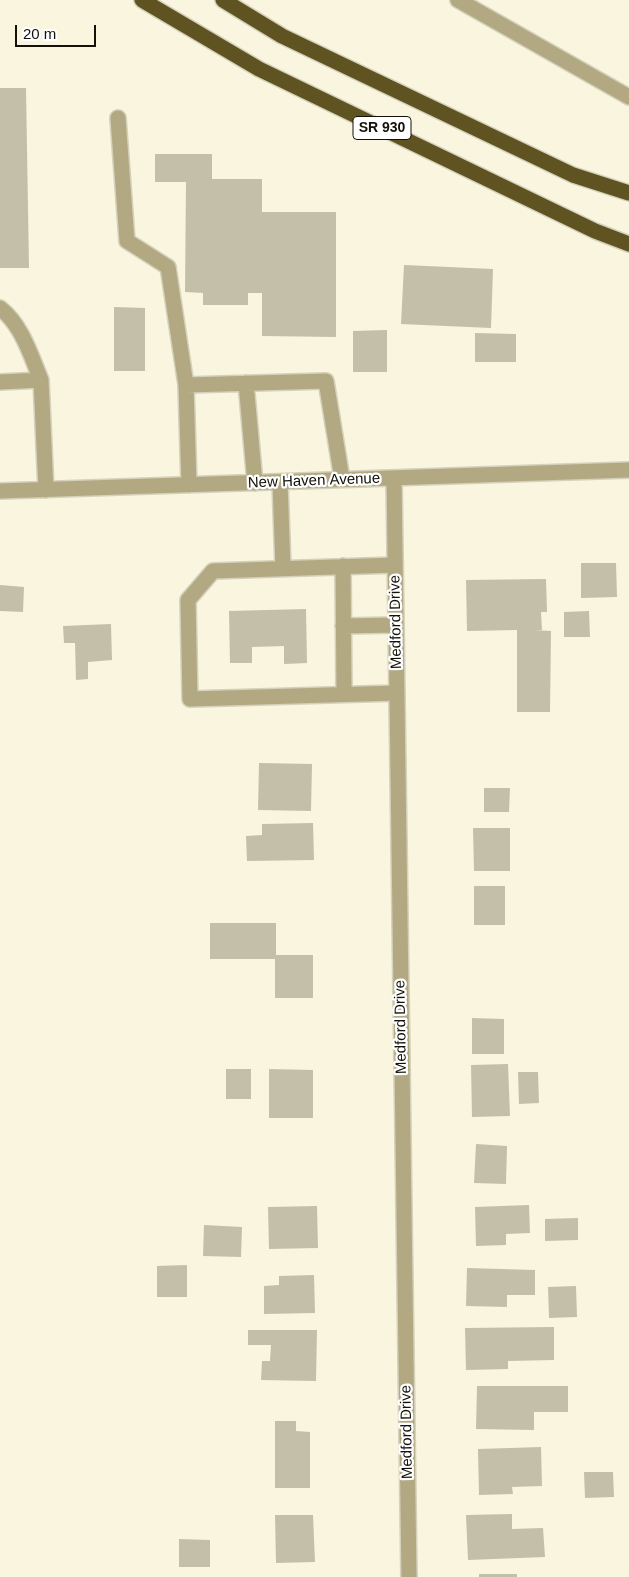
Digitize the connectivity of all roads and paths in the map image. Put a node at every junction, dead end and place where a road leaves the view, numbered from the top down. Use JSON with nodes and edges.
{"nodes":[{"id":1,"x":142,"y":0,"type":"edge"},
{"id":2,"x":223,"y":0,"type":"edge"},
{"id":3,"x":461,"y":1,"type":"edge"},
{"id":4,"x":629,"y":97,"type":"edge"},
{"id":5,"x":118,"y":118,"type":"dead end"},
{"id":6,"x":629,"y":193,"type":"edge"},
{"id":7,"x":629,"y":244,"type":"edge"},
{"id":8,"x":0,"y":308,"type":"edge"},
{"id":9,"x":41,"y":380,"type":"junction"},
{"id":10,"x":0,"y":382,"type":"edge"},
{"id":11,"x":246,"y":383,"type":"junction"},
{"id":12,"x":186,"y":385,"type":"junction"},
{"id":13,"x":629,"y":470,"type":"edge"},
{"id":14,"x":394,"y":478,"type":"junction"},
{"id":15,"x":342,"y":480,"type":"junction"},
{"id":16,"x":280,"y":482,"type":"junction"},
{"id":17,"x":255,"y":483,"type":"junction"},
{"id":18,"x":189,"y":485,"type":"junction"},
{"id":19,"x":46,"y":490,"type":"junction"},
{"id":20,"x":0,"y":491,"type":"edge"},
{"id":21,"x":395,"y":565,"type":"junction"},
{"id":22,"x":343,"y":566,"type":"junction"},
{"id":23,"x":283,"y":568,"type":"junction"},
{"id":24,"x":396,"y":625,"type":"junction"},
{"id":25,"x":343,"y":626,"type":"junction"},
{"id":26,"x":397,"y":693,"type":"junction"},
{"id":27,"x":344,"y":694,"type":"junction"},
{"id":28,"x":409,"y":1577,"type":"edge"}],
"edges":[{"from":1,"to":7,"type":"highway","number":"SR 930"},
{"from":2,"to":6,"type":"highway","number":"SR 930"},
{"from":3,"to":4,"type":"street"},
{"from":5,"to":12,"type":"street"},
{"from":8,"to":9,"type":"street"},
{"from":9,"to":10,"type":"street"},
{"from":9,"to":19,"type":"street"},
{"from":11,"to":12,"type":"street"},
{"from":11,"to":15,"type":"street"},
{"from":11,"to":17,"type":"street"},
{"from":12,"to":18,"type":"street"},
{"from":13,"to":14,"type":"street","name":"New Haven Avenue"},
{"from":14,"to":15,"type":"street","name":"New Haven Avenue"},
{"from":14,"to":21,"type":"street","name":"Medford Drive"},
{"from":15,"to":16,"type":"street","name":"New Haven Avenue"},
{"from":16,"to":17,"type":"street","name":"New Haven Avenue"},
{"from":16,"to":23,"type":"street"},
{"from":17,"to":18,"type":"street","name":"New Haven Avenue"},
{"from":18,"to":19,"type":"street","name":"New Haven Avenue"},
{"from":19,"to":20,"type":"street","name":"New Haven Avenue"},
{"from":21,"to":22,"type":"street"},
{"from":21,"to":24,"type":"street","name":"Medford Drive"},
{"from":22,"to":23,"type":"street"},
{"from":22,"to":25,"type":"street"},
{"from":23,"to":27,"type":"street"},
{"from":24,"to":25,"type":"street"},
{"from":24,"to":26,"type":"street","name":"Medford Drive"},
{"from":25,"to":27,"type":"street"},
{"from":26,"to":27,"type":"street"},
{"from":26,"to":28,"type":"street","name":"Medford Drive"}]}
